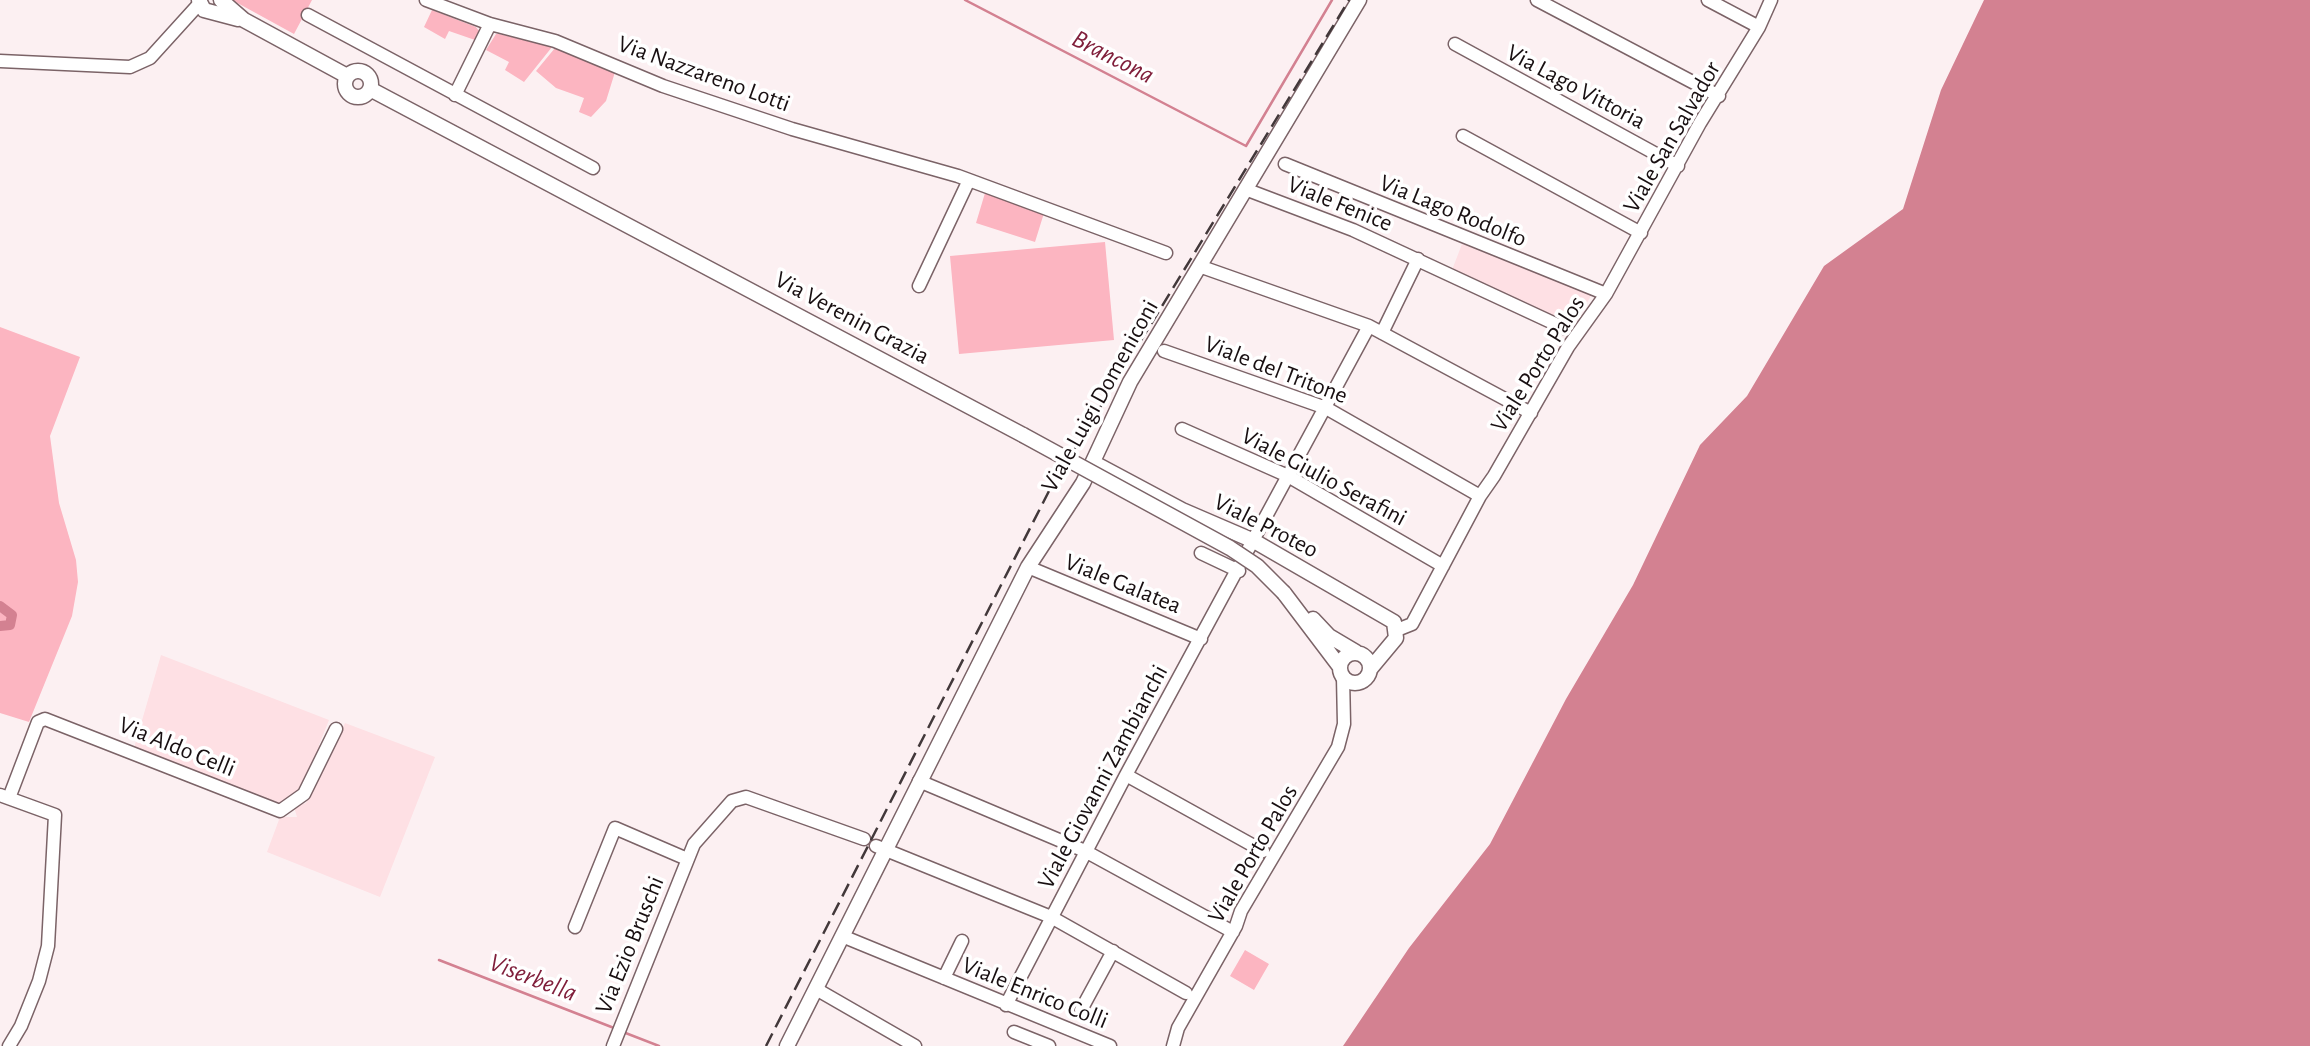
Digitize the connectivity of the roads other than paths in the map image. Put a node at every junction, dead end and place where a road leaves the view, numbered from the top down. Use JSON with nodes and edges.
{"nodes":[{"id":1,"x":221,"y":0,"type":"edge"},
{"id":2,"x":426,"y":0,"type":"edge"},
{"id":3,"x":1359,"y":0,"type":"edge"},
{"id":4,"x":1537,"y":0,"type":"edge"},
{"id":5,"x":1708,"y":0,"type":"edge"},
{"id":6,"x":1771,"y":0,"type":"edge"},
{"id":7,"x":199,"y":2,"type":"edge"},
{"id":8,"x":308,"y":15,"type":"dead end"},
{"id":9,"x":244,"y":20,"type":"junction"},
{"id":10,"x":490,"y":24,"type":"junction"},
{"id":11,"x":1759,"y":27,"type":"junction"},
{"id":12,"x":1455,"y":44,"type":"dead end"},
{"id":13,"x":0,"y":61,"type":"edge"},
{"id":14,"x":454,"y":95,"type":"junction"},
{"id":15,"x":1719,"y":96,"type":"junction"},
{"id":16,"x":1463,"y":136,"type":"dead end"},
{"id":17,"x":1285,"y":164,"type":"dead end"},
{"id":18,"x":1678,"y":166,"type":"junction"},
{"id":19,"x":593,"y":168,"type":"dead end"},
{"id":20,"x":969,"y":180,"type":"junction"},
{"id":21,"x":1245,"y":189,"type":"junction"},
{"id":22,"x":1640,"y":233,"type":"junction"},
{"id":23,"x":1166,"y":253,"type":"dead end"},
{"id":24,"x":1418,"y":259,"type":"junction"},
{"id":25,"x":1199,"y":267,"type":"junction"},
{"id":26,"x":919,"y":286,"type":"dead end"},
{"id":27,"x":1606,"y":294,"type":"junction"},
{"id":28,"x":1369,"y":326,"type":"junction"},
{"id":29,"x":1564,"y":328,"type":"dead end"},
{"id":30,"x":1382,"y":333,"type":"junction"},
{"id":31,"x":1164,"y":351,"type":"dead end"},
{"id":32,"x":1326,"y":408,"type":"junction"},
{"id":33,"x":1531,"y":413,"type":"junction"},
{"id":34,"x":1182,"y":429,"type":"dead end"},
{"id":35,"x":1094,"y":463,"type":"junction"},
{"id":36,"x":1288,"y":476,"type":"junction"},
{"id":37,"x":1480,"y":496,"type":"junction"},
{"id":38,"x":1254,"y":541,"type":"junction"},
{"id":39,"x":1201,"y":553,"type":"dead end"},
{"id":40,"x":1443,"y":566,"type":"junction"},
{"id":41,"x":1028,"y":567,"type":"junction"},
{"id":42,"x":1239,"y":571,"type":"junction"},
{"id":43,"x":1298,"y":608,"type":"junction"},
{"id":44,"x":1394,"y":637,"type":"junction"},
{"id":45,"x":1202,"y":639,"type":"junction"},
{"id":46,"x":1358,"y":653,"type":"junction"},
{"id":47,"x":1371,"y":668,"type":"junction"},
{"id":48,"x":1341,"y":672,"type":"junction"},
{"id":49,"x":336,"y":729,"type":"dead end"},
{"id":50,"x":1126,"y":775,"type":"junction"},
{"id":51,"x":919,"y":781,"type":"junction"},
{"id":52,"x":5,"y":796,"type":"edge"},
{"id":53,"x":864,"y":839,"type":"dead end"},
{"id":54,"x":882,"y":848,"type":"junction"},
{"id":55,"x":1085,"y":850,"type":"junction"},
{"id":56,"x":1263,"y":851,"type":"dead end"},
{"id":57,"x":687,"y":859,"type":"junction"},
{"id":58,"x":1051,"y":917,"type":"junction"},
{"id":59,"x":575,"y":927,"type":"dead end"},
{"id":60,"x":1233,"y":932,"type":"junction"},
{"id":61,"x":842,"y":936,"type":"junction"},
{"id":62,"x":962,"y":941,"type":"dead end"},
{"id":63,"x":1113,"y":951,"type":"junction"},
{"id":64,"x":944,"y":978,"type":"junction"},
{"id":65,"x":816,"y":989,"type":"junction"},
{"id":66,"x":1186,"y":993,"type":"dead end"},
{"id":67,"x":1006,"y":1005,"type":"junction"},
{"id":68,"x":1081,"y":1010,"type":"dead end"},
{"id":69,"x":1014,"y":1032,"type":"dead end"},
{"id":70,"x":9,"y":1046,"type":"edge"},
{"id":71,"x":613,"y":1046,"type":"edge"},
{"id":72,"x":787,"y":1046,"type":"edge"},
{"id":73,"x":915,"y":1046,"type":"edge"},
{"id":74,"x":1049,"y":1046,"type":"edge"},
{"id":75,"x":1110,"y":1046,"type":"edge"},
{"id":76,"x":1173,"y":1046,"type":"edge"}],
"edges":[{"from":1,"to":9,"type":"street","name":"Via Verenin Grazia"},
{"from":2,"to":10,"type":"street","name":"Via Nazzareno Lotti"},
{"from":3,"to":21,"type":"street","name":"Viale Luigi Domeniconi"},
{"from":4,"to":15,"type":"street"},
{"from":5,"to":11,"type":"street"},
{"from":6,"to":11,"type":"street","name":"Viale San Salvador"},
{"from":7,"to":9,"type":"street","name":"Via Verenin Grazia"},
{"from":7,"to":13,"type":"street"},
{"from":8,"to":14,"type":"street"},
{"from":9,"to":43,"type":"street","name":"Via Verenin Grazia","bridge":true},
{"from":10,"to":14,"type":"street"},
{"from":10,"to":20,"type":"street","name":"Via Nazzareno Lotti"},
{"from":11,"to":15,"type":"street","name":"Viale San Salvador"},
{"from":12,"to":18,"type":"street","name":"Via Lago Vittoria"},
{"from":14,"to":19,"type":"street"},
{"from":15,"to":18,"type":"street","name":"Viale San Salvador"},
{"from":16,"to":22,"type":"street"},
{"from":17,"to":27,"type":"street","name":"Via Lago Rodolfo"},
{"from":18,"to":22,"type":"street","name":"Viale San Salvador"},
{"from":20,"to":23,"type":"street","name":"Via Nazzareno Lotti"},
{"from":20,"to":26,"type":"street"},
{"from":21,"to":24,"type":"street","name":"Viale Fenice"},
{"from":21,"to":25,"type":"street","name":"Viale Luigi Domeniconi"},
{"from":22,"to":27,"type":"street","name":"Viale San Salvador"},
{"from":24,"to":29,"type":"street","name":"Viale Fenice"},
{"from":24,"to":30,"type":"street"},
{"from":25,"to":28,"type":"street"},
{"from":25,"to":35,"type":"street","name":"Viale Luigi Domeniconi"},
{"from":27,"to":33,"type":"street","name":"Viale Porto Palos"},
{"from":28,"to":30,"type":"street"},
{"from":28,"to":32,"type":"street","name":"Viale Giovanni Zambianchi"},
{"from":30,"to":33,"type":"street"},
{"from":31,"to":32,"type":"street","name":"Viale del Tritone"},
{"from":32,"to":36,"type":"street","name":"Viale Giovanni Zambianchi"},
{"from":32,"to":37,"type":"street","name":"Viale del Tritone"},
{"from":33,"to":37,"type":"street","name":"Viale Porto Palos"},
{"from":34,"to":36,"type":"street","name":"Viale Giulio Serafini"},
{"from":35,"to":38,"type":"street","name":"Viale Proteo"},
{"from":35,"to":41,"type":"street","name":"Viale Luigi Domeniconi"},
{"from":36,"to":38,"type":"street","name":"Viale Giovanni Zambianchi"},
{"from":36,"to":40,"type":"street","name":"Viale Giulio Serafini"},
{"from":37,"to":40,"type":"street","name":"Viale Porto Palos"},
{"from":38,"to":42,"type":"street","name":"Viale Giovanni Zambianchi"},
{"from":38,"to":44,"type":"street","name":"Viale Proteo"},
{"from":39,"to":42,"type":"street"},
{"from":40,"to":44,"type":"street","name":"Viale Porto Palos"},
{"from":41,"to":45,"type":"street","name":"Viale Galatea"},
{"from":41,"to":51,"type":"street","name":"Viale Luigi Domeniconi"},
{"from":42,"to":45,"type":"street","name":"Viale Giovanni Zambianchi"},
{"from":43,"to":46,"type":"street","name":"Via Verenin Grazia"},
{"from":43,"to":48,"type":"street","name":"Via Verenin Grazia"},
{"from":44,"to":46,"type":"street"},
{"from":44,"to":47,"type":"street"},
{"from":45,"to":50,"type":"street","name":"Viale Giovanni Zambianchi"},
{"from":46,"to":47,"type":"street"},
{"from":46,"to":48,"type":"street"},
{"from":47,"to":48,"type":"street"},
{"from":48,"to":60,"type":"street","name":"Viale Porto Palos"},
{"from":49,"to":52,"type":"street","name":"Via Aldo Celli"},
{"from":50,"to":55,"type":"street","name":"Viale Giovanni Zambianchi"},
{"from":50,"to":56,"type":"street"},
{"from":51,"to":54,"type":"street","name":"Viale Luigi Domeniconi"},
{"from":51,"to":55,"type":"street"},
{"from":52,"to":70,"type":"street","name":"Via Aldo Celli"},
{"from":53,"to":57,"type":"street","name":"Via Ezio Bruschi"},
{"from":54,"to":58,"type":"street"},
{"from":54,"to":61,"type":"street","name":"Viale Luigi Domeniconi"},
{"from":55,"to":58,"type":"street","name":"Viale Giovanni Zambianchi"},
{"from":55,"to":60,"type":"street"},
{"from":57,"to":59,"type":"street","name":"Via Ezio Bruschi"},
{"from":57,"to":71,"type":"street","name":"Via Ezio Bruschi"},
{"from":58,"to":63,"type":"street"},
{"from":58,"to":67,"type":"street","name":"Viale Giovanni Zambianchi"},
{"from":60,"to":76,"type":"street","name":"Viale Porto Palos"},
{"from":61,"to":64,"type":"street","name":"Viale Enrico Colli"},
{"from":61,"to":65,"type":"street","name":"Viale Luigi Domeniconi"},
{"from":62,"to":64,"type":"street","name":"Viale Enrico Colli"},
{"from":63,"to":66,"type":"street"},
{"from":63,"to":68,"type":"street"},
{"from":64,"to":67,"type":"street","name":"Viale Enrico Colli"},
{"from":65,"to":72,"type":"street","name":"Viale Luigi Domeniconi"},
{"from":65,"to":73,"type":"street"},
{"from":67,"to":75,"type":"street","name":"Viale Enrico Colli"},
{"from":69,"to":74,"type":"street"}]}
